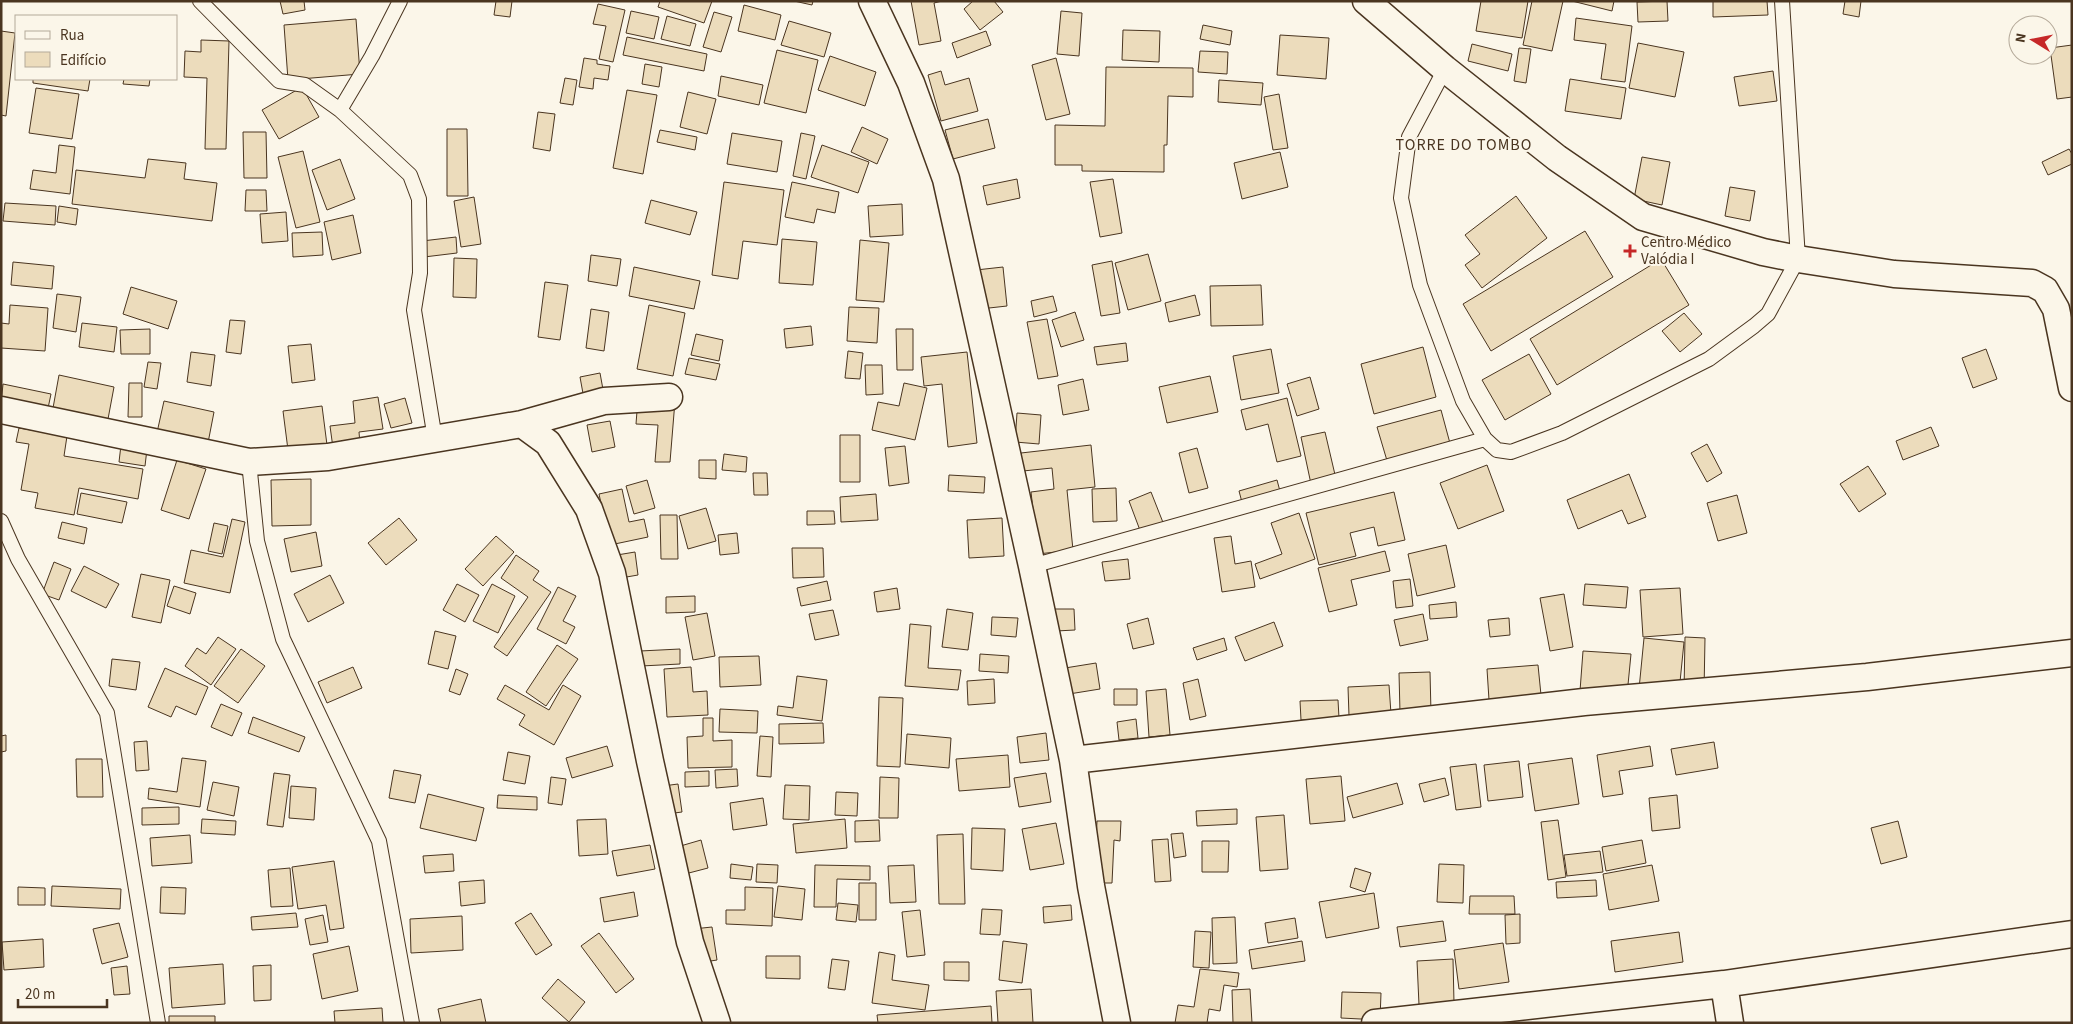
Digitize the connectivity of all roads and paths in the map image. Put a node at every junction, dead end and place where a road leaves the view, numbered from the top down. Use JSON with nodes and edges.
{"nodes":[{"id":1,"x":200,"y":1,"type":"edge"},
{"id":2,"x":400,"y":1,"type":"edge"},
{"id":3,"x":872,"y":1,"type":"edge"},
{"id":4,"x":1366,"y":1,"type":"edge"},
{"id":5,"x":1782,"y":1,"type":"edge"},
{"id":6,"x":1444,"y":69,"type":"junction"},
{"id":7,"x":340,"y":110,"type":"junction"},
{"id":8,"x":1798,"y":259,"type":"junction"},
{"id":9,"x":2072,"y":388,"type":"edge"},
{"id":10,"x":669,"y":397,"type":"dead end"},
{"id":11,"x":1,"y":410,"type":"edge"},
{"id":12,"x":522,"y":424,"type":"junction"},
{"id":13,"x":435,"y":439,"type":"junction"},
{"id":14,"x":1485,"y":439,"type":"junction"},
{"id":15,"x":249,"y":462,"type":"junction"},
{"id":16,"x":1,"y":520,"type":"edge"},
{"id":17,"x":1032,"y":566,"type":"junction"},
{"id":18,"x":2072,"y":653,"type":"edge"},
{"id":19,"x":1073,"y":760,"type":"junction"},
{"id":20,"x":2072,"y":934,"type":"edge"},
{"id":21,"x":1724,"y":984,"type":"junction"},
{"id":22,"x":158,"y":1023,"type":"edge"},
{"id":23,"x":412,"y":1023,"type":"edge"},
{"id":24,"x":717,"y":1023,"type":"edge"},
{"id":25,"x":1117,"y":1023,"type":"edge"},
{"id":26,"x":1375,"y":1023,"type":"edge"},
{"id":27,"x":1730,"y":1023,"type":"edge"}],
"edges":[{"from":1,"to":7,"type":"lane"},
{"from":2,"to":7,"type":"lane"},
{"from":3,"to":17,"type":"street"},
{"from":4,"to":6,"type":"street"},
{"from":5,"to":8,"type":"lane"},
{"from":6,"to":8,"type":"street"},
{"from":6,"to":14,"type":"lane"},
{"from":7,"to":13,"type":"lane"},
{"from":8,"to":9,"type":"street"},
{"from":8,"to":14,"type":"lane"},
{"from":10,"to":12,"type":"street"},
{"from":11,"to":15,"type":"street"},
{"from":12,"to":13,"type":"street"},
{"from":12,"to":24,"type":"street"},
{"from":13,"to":15,"type":"street"},
{"from":14,"to":17,"type":"lane"},
{"from":15,"to":23,"type":"lane"},
{"from":16,"to":22,"type":"lane"},
{"from":17,"to":19,"type":"street"},
{"from":18,"to":19,"type":"street"},
{"from":19,"to":25,"type":"street"},
{"from":20,"to":21,"type":"street"},
{"from":21,"to":26,"type":"street"},
{"from":21,"to":27,"type":"street"}]}
